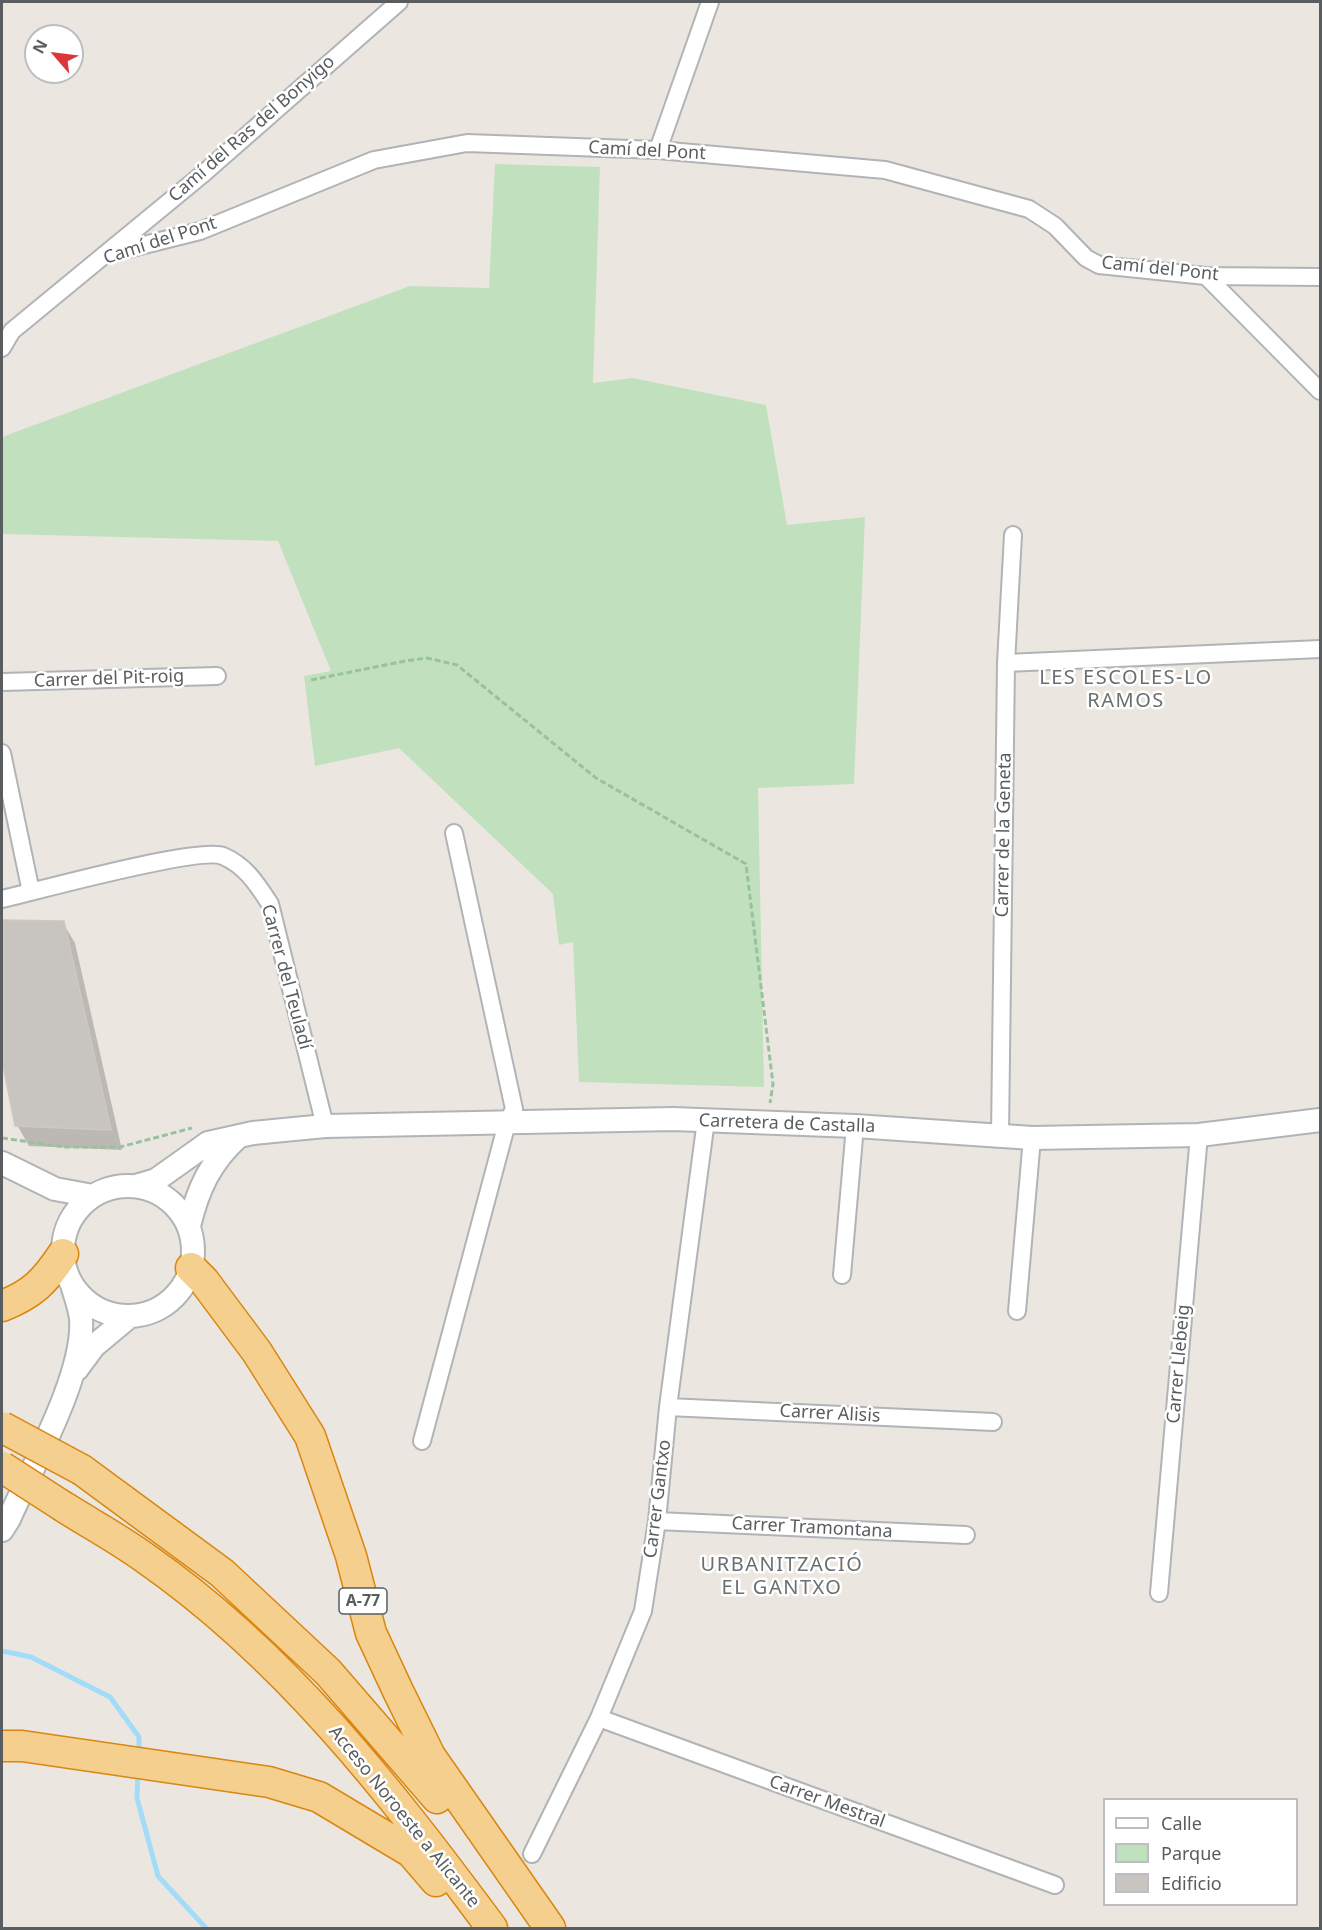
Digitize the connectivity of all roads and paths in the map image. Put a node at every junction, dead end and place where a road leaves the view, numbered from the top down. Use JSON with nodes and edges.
{"nodes":[{"id":1,"x":399,"y":2,"type":"edge"},
{"id":2,"x":710,"y":2,"type":"edge"},
{"id":3,"x":658,"y":150,"type":"junction"},
{"id":4,"x":104,"y":255,"type":"junction"},
{"id":5,"x":1206,"y":276,"type":"junction"},
{"id":6,"x":1320,"y":277,"type":"edge"},
{"id":7,"x":7,"y":328,"type":"edge"},
{"id":8,"x":2,"y":348,"type":"edge"},
{"id":9,"x":1320,"y":391,"type":"edge"},
{"id":10,"x":1013,"y":535,"type":"dead end"},
{"id":11,"x":1320,"y":648,"type":"edge"},
{"id":12,"x":1006,"y":663,"type":"junction"},
{"id":13,"x":217,"y":676,"type":"dead end"},
{"id":14,"x":311,"y":680,"type":"dead end"},
{"id":15,"x":2,"y":682,"type":"edge"},
{"id":16,"x":2,"y":753,"type":"edge"},
{"id":17,"x":454,"y":833,"type":"dead end"},
{"id":18,"x":31,"y":892,"type":"junction"},
{"id":19,"x":2,"y":899,"type":"edge"},
{"id":20,"x":705,"y":1120,"type":"junction"},
{"id":21,"x":1320,"y":1120,"type":"edge"},
{"id":22,"x":507,"y":1123,"type":"junction"},
{"id":23,"x":766,"y":1123,"type":"junction"},
{"id":24,"x":325,"y":1126,"type":"junction"},
{"id":25,"x":855,"y":1126,"type":"junction"},
{"id":26,"x":246,"y":1134,"type":"junction"},
{"id":27,"x":1000,"y":1135,"type":"junction"},
{"id":28,"x":1199,"y":1135,"type":"junction"},
{"id":29,"x":1032,"y":1138,"type":"junction"},
{"id":30,"x":2,"y":1162,"type":"edge"},
{"id":31,"x":136,"y":1186,"type":"junction"},
{"id":32,"x":84,"y":1204,"type":"junction"},
{"id":33,"x":189,"y":1226,"type":"junction"},
{"id":34,"x":63,"y":1254,"type":"junction"},
{"id":35,"x":191,"y":1268,"type":"junction"},
{"id":36,"x":842,"y":1275,"type":"dead end"},
{"id":37,"x":73,"y":1286,"type":"junction"},
{"id":38,"x":2,"y":1306,"type":"edge"},
{"id":39,"x":1017,"y":1311,"type":"dead end"},
{"id":40,"x":130,"y":1317,"type":"junction"},
{"id":41,"x":70,"y":1380,"type":"junction"},
{"id":42,"x":668,"y":1407,"type":"junction"},
{"id":43,"x":993,"y":1422,"type":"dead end"},
{"id":44,"x":2,"y":1427,"type":"edge"},
{"id":45,"x":422,"y":1440,"type":"dead end"},
{"id":46,"x":2,"y":1467,"type":"edge"},
{"id":47,"x":657,"y":1521,"type":"junction"},
{"id":48,"x":2,"y":1530,"type":"edge"},
{"id":49,"x":966,"y":1535,"type":"dead end"},
{"id":50,"x":1159,"y":1593,"type":"dead end"},
{"id":51,"x":599,"y":1718,"type":"junction"},
{"id":52,"x":8,"y":1744,"type":"edge"},
{"id":53,"x":532,"y":1854,"type":"dead end"},
{"id":54,"x":1055,"y":1886,"type":"dead end"},
{"id":55,"x":477,"y":1929,"type":"edge"},
{"id":56,"x":492,"y":1929,"type":"edge"},
{"id":57,"x":532,"y":1929,"type":"edge"},
{"id":58,"x":550,"y":1929,"type":"edge"}],
"edges":[{"from":1,"to":4,"type":"street","name":"Camí del Ras del Bonyigo"},
{"from":2,"to":3,"type":"street"},
{"from":3,"to":4,"type":"street","name":"Camí del Pont"},
{"from":3,"to":5,"type":"street","name":"Camí del Pont"},
{"from":4,"to":7,"type":"street","name":"Camí del Pont"},
{"from":5,"to":6,"type":"street","name":"Camí del Pont"},
{"from":5,"to":9,"type":"street"},
{"from":7,"to":8,"type":"street","name":"Camí del Pont"},
{"from":10,"to":12,"type":"street","name":"Carrer de la Geneta"},
{"from":11,"to":12,"type":"street"},
{"from":12,"to":27,"type":"street","name":"Carrer de la Geneta"},
{"from":13,"to":15,"type":"street","name":"Carrer del Pit-roig"},
{"from":14,"to":23,"type":"path"},
{"from":16,"to":18,"type":"street"},
{"from":17,"to":22,"type":"street"},
{"from":18,"to":19,"type":"street","name":"Carrer del Teuladí"},
{"from":18,"to":24,"type":"street","name":"Carrer del Teuladí"},
{"from":20,"to":22,"type":"main road","name":"Carretera de Castalla"},
{"from":20,"to":23,"type":"main road","name":"Carretera de Castalla"},
{"from":20,"to":42,"type":"street","name":"Carrer Gantxo"},
{"from":21,"to":28,"type":"main road","name":"Carretera de Castalla"},
{"from":22,"to":24,"type":"main road","name":"Carretera de Castalla"},
{"from":22,"to":45,"type":"street"},
{"from":23,"to":25,"type":"main road","name":"Carretera de Castalla"},
{"from":24,"to":26,"type":"main road","name":"Carretera de Castalla"},
{"from":25,"to":27,"type":"main road","name":"Carretera de Castalla"},
{"from":25,"to":36,"type":"street"},
{"from":26,"to":31,"type":"main road","name":"Carretera de Castalla"},
{"from":26,"to":33,"type":"main road"},
{"from":27,"to":29,"type":"main road","name":"Carretera de Castalla"},
{"from":28,"to":29,"type":"main road","name":"Carretera de Castalla"},
{"from":28,"to":50,"type":"street","name":"Carrer Llebeig"},
{"from":29,"to":39,"type":"street"},
{"from":30,"to":32,"type":"main road"},
{"from":31,"to":32,"type":"main road"},
{"from":31,"to":33,"type":"main road"},
{"from":32,"to":34,"type":"main road"},
{"from":33,"to":35,"type":"main road"},
{"from":34,"to":37,"type":"main road"},
{"from":34,"to":38,"type":"highway"},
{"from":35,"to":40,"type":"main road"},
{"from":35,"to":58,"type":"highway","number":"A-77"},
{"from":37,"to":40,"type":"main road"},
{"from":37,"to":41,"type":"main road"},
{"from":40,"to":41,"type":"main road"},
{"from":41,"to":48,"type":"main road"},
{"from":42,"to":43,"type":"street","name":"Carrer Alisis"},
{"from":42,"to":47,"type":"street","name":"Carrer Gantxo"},
{"from":44,"to":57,"type":"highway","name":"Acceso Noroeste a Alicante","bridge":true},
{"from":46,"to":56,"type":"highway","name":"Acceso Noroeste a Alicante","bridge":true},
{"from":47,"to":49,"type":"street","name":"Carrer Tramontana"},
{"from":47,"to":51,"type":"street","name":"Carrer Gantxo"},
{"from":51,"to":53,"type":"street","name":"Carrer Gantxo"},
{"from":51,"to":54,"type":"street","name":"Carrer Mestral"},
{"from":52,"to":55,"type":"highway"}]}
